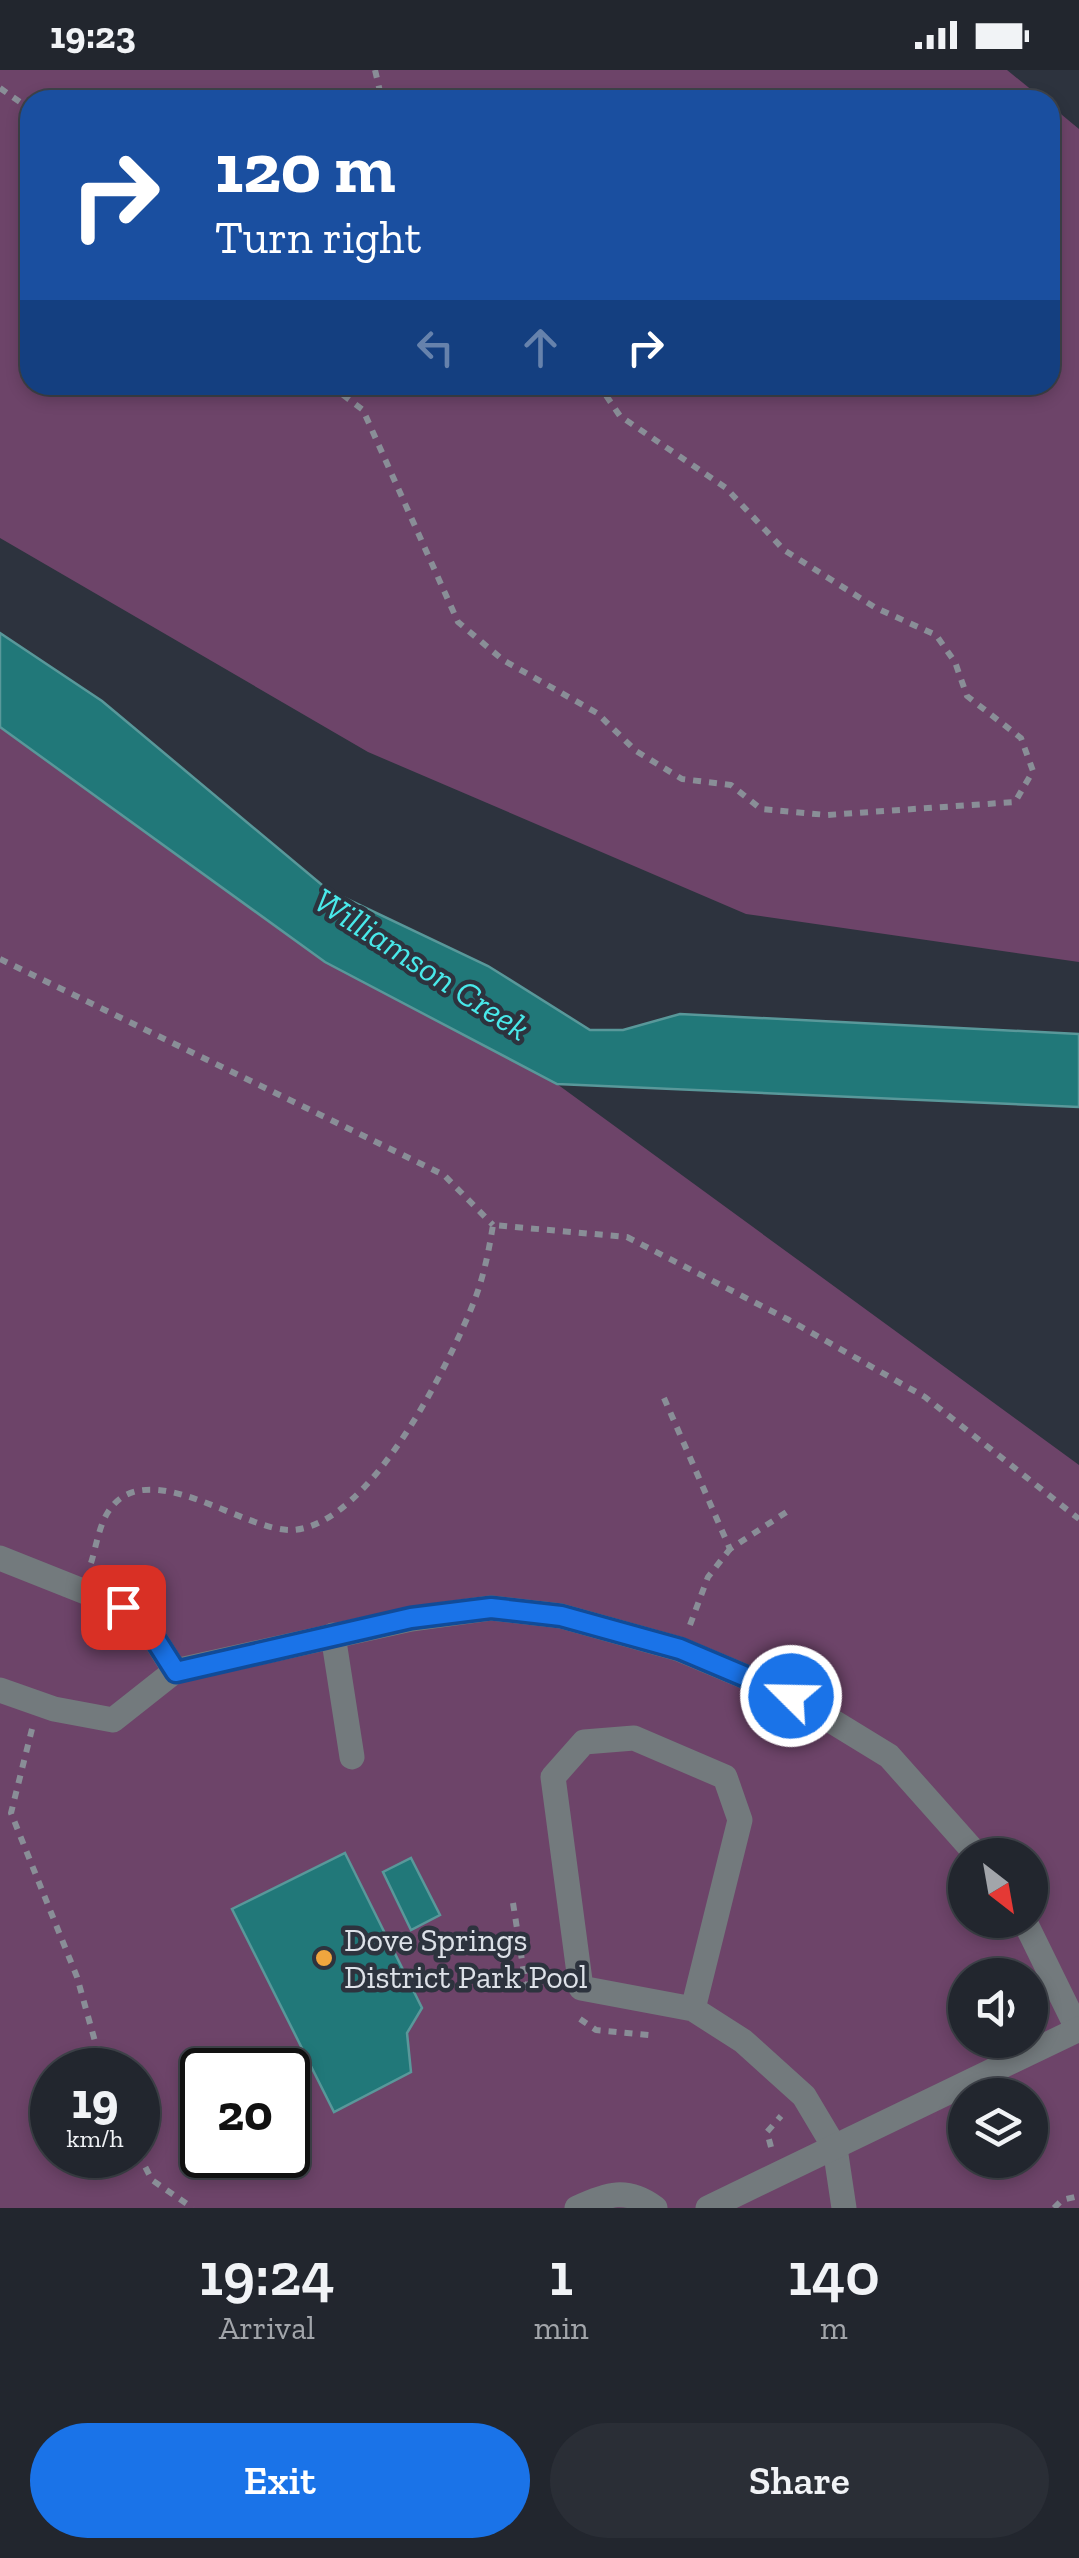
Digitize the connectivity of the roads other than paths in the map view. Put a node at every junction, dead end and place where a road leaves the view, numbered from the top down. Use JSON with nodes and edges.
{"nodes":[{"id":1,"x":0,"y":1558,"type":"edge"},
{"id":2,"x":333,"y":1635,"type":"junction"},
{"id":3,"x":176,"y":1672,"type":"junction"},
{"id":4,"x":0,"y":1690,"type":"edge"},
{"id":5,"x":352,"y":1758,"type":"dead end"},
{"id":6,"x":963,"y":1838,"type":"edge"},
{"id":7,"x":1033,"y":1938,"type":"edge"},
{"id":8,"x":692,"y":2009,"type":"junction"},
{"id":9,"x":1078,"y":2030,"type":"edge"},
{"id":10,"x":835,"y":2148,"type":"junction"},
{"id":11,"x":578,"y":2208,"type":"edge"},
{"id":12,"x":655,"y":2208,"type":"edge"},
{"id":13,"x":708,"y":2208,"type":"edge"},
{"id":14,"x":844,"y":2208,"type":"edge"}],
"edges":[{"from":1,"to":3,"type":"lane"},
{"from":2,"to":3,"type":"lane"},
{"from":2,"to":5,"type":"lane"},
{"from":2,"to":6,"type":"lane"},
{"from":3,"to":4,"type":"lane"},
{"from":7,"to":9,"type":"lane"},
{"from":8,"to":8,"type":"lane"},
{"from":8,"to":10,"type":"lane"},
{"from":9,"to":10,"type":"lane"},
{"from":10,"to":13,"type":"lane"},
{"from":10,"to":14,"type":"lane"},
{"from":11,"to":12,"type":"lane"}]}
